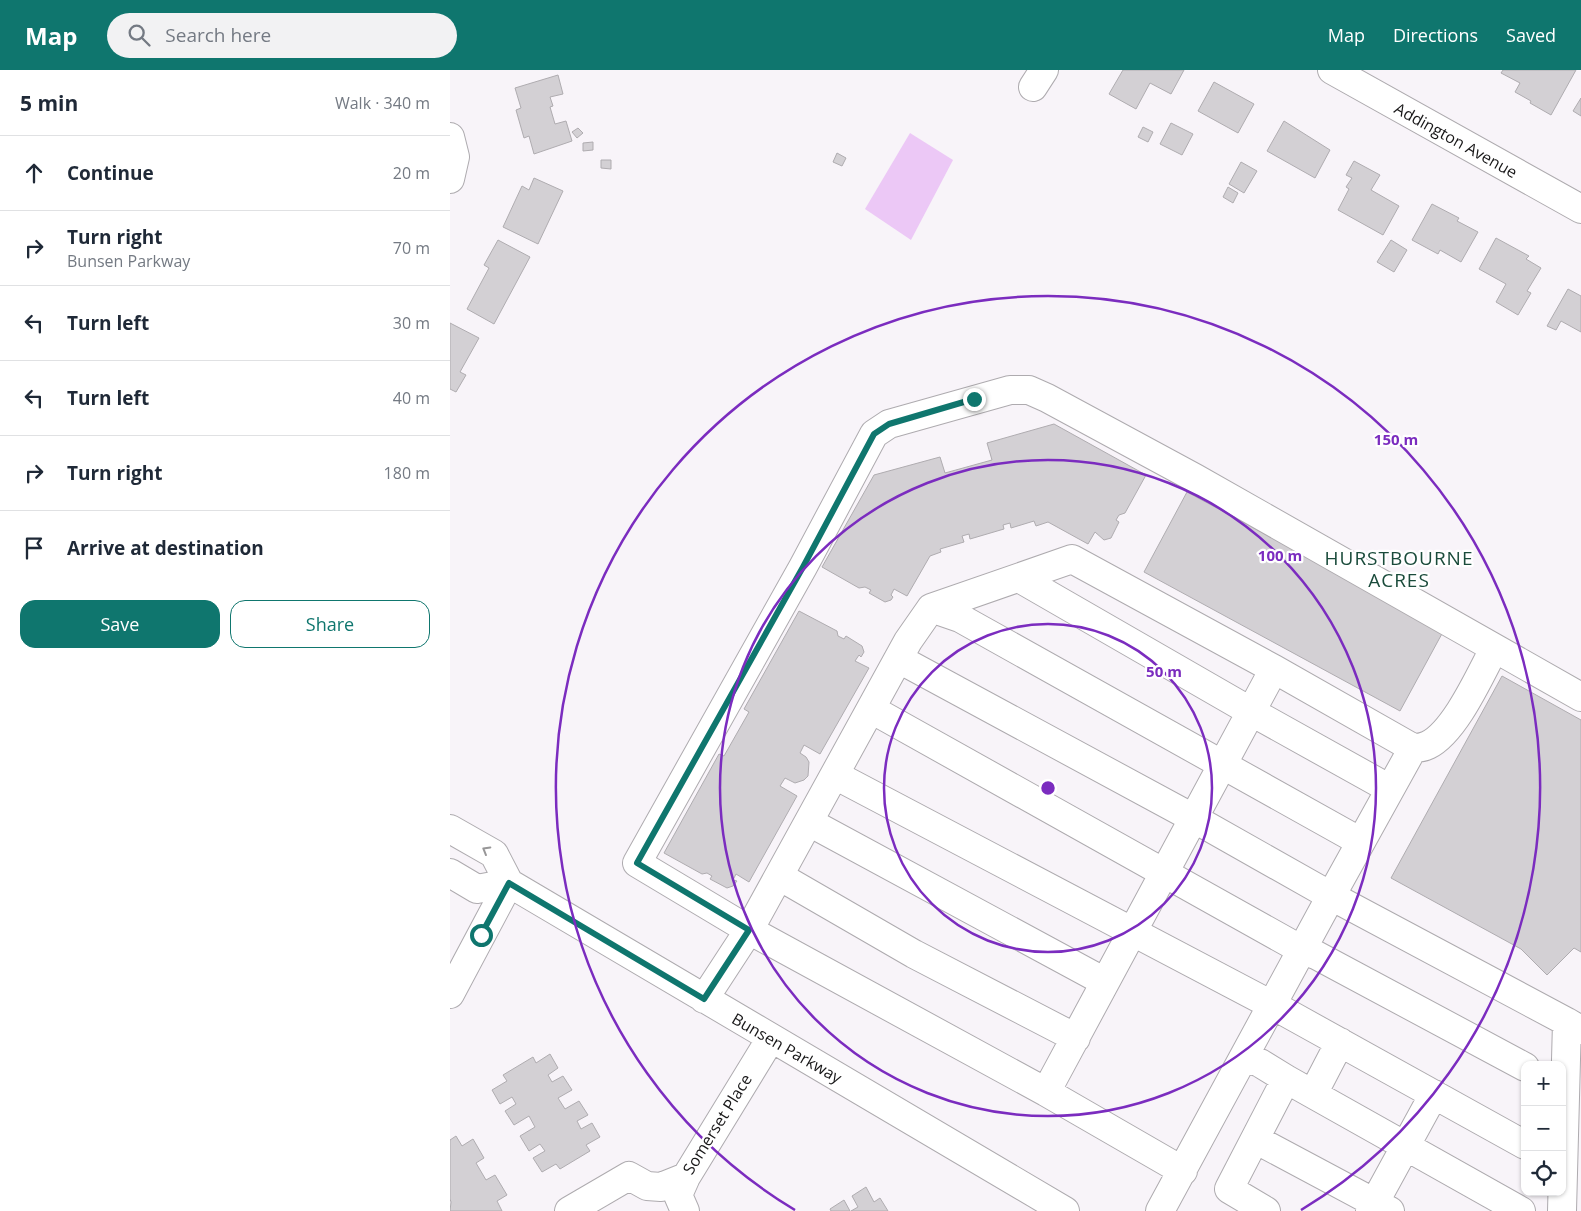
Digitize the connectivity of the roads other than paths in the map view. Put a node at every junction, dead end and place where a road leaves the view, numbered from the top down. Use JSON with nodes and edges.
{"nodes":[{"id":1,"x":1332,"y":70,"type":"edge"},
{"id":2,"x":450,"y":137,"type":"edge"},
{"id":3,"x":450,"y":179,"type":"edge"},
{"id":4,"x":1581,"y":210,"type":"edge"},
{"id":5,"x":1019,"y":578,"type":"junction"},
{"id":6,"x":931,"y":608,"type":"junction"},
{"id":7,"x":1494,"y":648,"type":"junction"},
{"id":8,"x":899,"y":659,"type":"junction"},
{"id":9,"x":1274,"y":669,"type":"junction"},
{"id":10,"x":1581,"y":697,"type":"edge"},
{"id":11,"x":871,"y":709,"type":"junction"},
{"id":12,"x":1250,"y":712,"type":"junction"},
{"id":13,"x":1413,"y":748,"type":"junction"},
{"id":14,"x":1222,"y":764,"type":"junction"},
{"id":15,"x":834,"y":775,"type":"junction"},
{"id":16,"x":1390,"y":789,"type":"junction"},
{"id":17,"x":1193,"y":818,"type":"junction"},
{"id":18,"x":809,"y":822,"type":"junction"},
{"id":19,"x":450,"y":829,"type":"edge"},
{"id":20,"x":1361,"y":842,"type":"junction"},
{"id":21,"x":450,"y":873,"type":"edge"},
{"id":22,"x":1164,"y":873,"type":"junction"},
{"id":23,"x":779,"y":876,"type":"junction"},
{"id":24,"x":509,"y":883,"type":"junction"},
{"id":25,"x":1331,"y":896,"type":"junction"},
{"id":26,"x":749,"y":930,"type":"junction"},
{"id":27,"x":1132,"y":931,"type":"junction"},
{"id":28,"x":1302,"y":950,"type":"junction"},
{"id":29,"x":1105,"y":982,"type":"junction"},
{"id":30,"x":450,"y":994,"type":"edge"},
{"id":31,"x":704,"y":999,"type":"junction"},
{"id":32,"x":1272,"y":1005,"type":"junction"},
{"id":33,"x":1574,"y":1026,"type":"edge"},
{"id":34,"x":771,"y":1038,"type":"junction"},
{"id":35,"x":1076,"y":1038,"type":"junction"},
{"id":36,"x":1340,"y":1042,"type":"junction"},
{"id":37,"x":1244,"y":1057,"type":"junction"},
{"id":38,"x":1521,"y":1065,"type":"edge"},
{"id":39,"x":1566,"y":1074,"type":"edge"},
{"id":40,"x":1286,"y":1079,"type":"junction"},
{"id":41,"x":1046,"y":1092,"type":"junction"},
{"id":42,"x":1313,"y":1094,"type":"junction"},
{"id":43,"x":1434,"y":1094,"type":"junction"},
{"id":44,"x":1564,"y":1106,"type":"edge"},
{"id":45,"x":1255,"y":1139,"type":"junction"},
{"id":46,"x":1521,"y":1143,"type":"edge"},
{"id":47,"x":1406,"y":1146,"type":"junction"},
{"id":48,"x":1563,"y":1151,"type":"edge"},
{"id":49,"x":1183,"y":1171,"type":"junction"},
{"id":50,"x":686,"y":1177,"type":"junction"},
{"id":51,"x":1562,"y":1196,"type":"edge"},
{"id":52,"x":1378,"y":1208,"type":"edge"},
{"id":53,"x":569,"y":1211,"type":"edge"},
{"id":54,"x":685,"y":1211,"type":"edge"},
{"id":55,"x":1065,"y":1211,"type":"edge"},
{"id":56,"x":1160,"y":1211,"type":"edge"},
{"id":57,"x":1266,"y":1211,"type":"edge"},
{"id":58,"x":1521,"y":1211,"type":"edge"},
{"id":59,"x":1562,"y":1211,"type":"edge"}],
"edges":[{"from":1,"to":4,"type":"street","name":"Addington Avenue"},
{"from":2,"to":3,"type":"street"},
{"from":5,"to":6,"type":"street"},
{"from":5,"to":9,"type":"street"},
{"from":5,"to":12,"type":"street"},
{"from":6,"to":8,"type":"street"},
{"from":6,"to":14,"type":"street"},
{"from":7,"to":10,"type":"street"},
{"from":7,"to":13,"type":"street"},
{"from":7,"to":26,"type":"street"},
{"from":8,"to":11,"type":"street"},
{"from":8,"to":17,"type":"street"},
{"from":9,"to":12,"type":"street"},
{"from":9,"to":13,"type":"street"},
{"from":11,"to":15,"type":"street"},
{"from":11,"to":22,"type":"street"},
{"from":12,"to":14,"type":"street"},
{"from":12,"to":16,"type":"street"},
{"from":13,"to":16,"type":"street"},
{"from":14,"to":17,"type":"street"},
{"from":14,"to":20,"type":"street"},
{"from":15,"to":18,"type":"street"},
{"from":15,"to":27,"type":"street"},
{"from":16,"to":20,"type":"street"},
{"from":17,"to":22,"type":"street"},
{"from":17,"to":25,"type":"street"},
{"from":18,"to":23,"type":"street"},
{"from":18,"to":29,"type":"street"},
{"from":24,"to":19,"type":"street","one_way":true},
{"from":20,"to":25,"type":"street"},
{"from":21,"to":24,"type":"street"},
{"from":22,"to":27,"type":"street"},
{"from":22,"to":28,"type":"street"},
{"from":23,"to":26,"type":"street"},
{"from":23,"to":35,"type":"street"},
{"from":24,"to":30,"type":"street"},
{"from":24,"to":31,"type":"street","name":"Bunsen Parkway"},
{"from":25,"to":28,"type":"street"},
{"from":25,"to":33,"type":"street"},
{"from":26,"to":31,"type":"street"},
{"from":26,"to":41,"type":"street"},
{"from":27,"to":29,"type":"street"},
{"from":27,"to":32,"type":"street"},
{"from":28,"to":32,"type":"street"},
{"from":28,"to":38,"type":"street"},
{"from":29,"to":35,"type":"street"},
{"from":31,"to":34,"type":"street","name":"Bunsen Parkway"},
{"from":32,"to":36,"type":"street"},
{"from":32,"to":37,"type":"street"},
{"from":33,"to":39,"type":"street"},
{"from":34,"to":50,"type":"street","name":"Somerset Place"},
{"from":34,"to":55,"type":"street","name":"Bunsen Parkway"},
{"from":35,"to":41,"type":"street"},
{"from":36,"to":42,"type":"street"},
{"from":36,"to":43,"type":"street"},
{"from":37,"to":40,"type":"street"},
{"from":37,"to":49,"type":"street"},
{"from":40,"to":42,"type":"street"},
{"from":40,"to":45,"type":"street"},
{"from":41,"to":49,"type":"street"},
{"from":42,"to":47,"type":"street"},
{"from":43,"to":46,"type":"street"},
{"from":43,"to":47,"type":"street"},
{"from":44,"to":48,"type":"street"},
{"from":45,"to":52,"type":"street"},
{"from":45,"to":57,"type":"street"},
{"from":47,"to":52,"type":"street"},
{"from":47,"to":58,"type":"street"},
{"from":49,"to":56,"type":"street"},
{"from":50,"to":53,"type":"street","name":"Somerset Place"},
{"from":50,"to":54,"type":"street"},
{"from":51,"to":59,"type":"street"}]}
